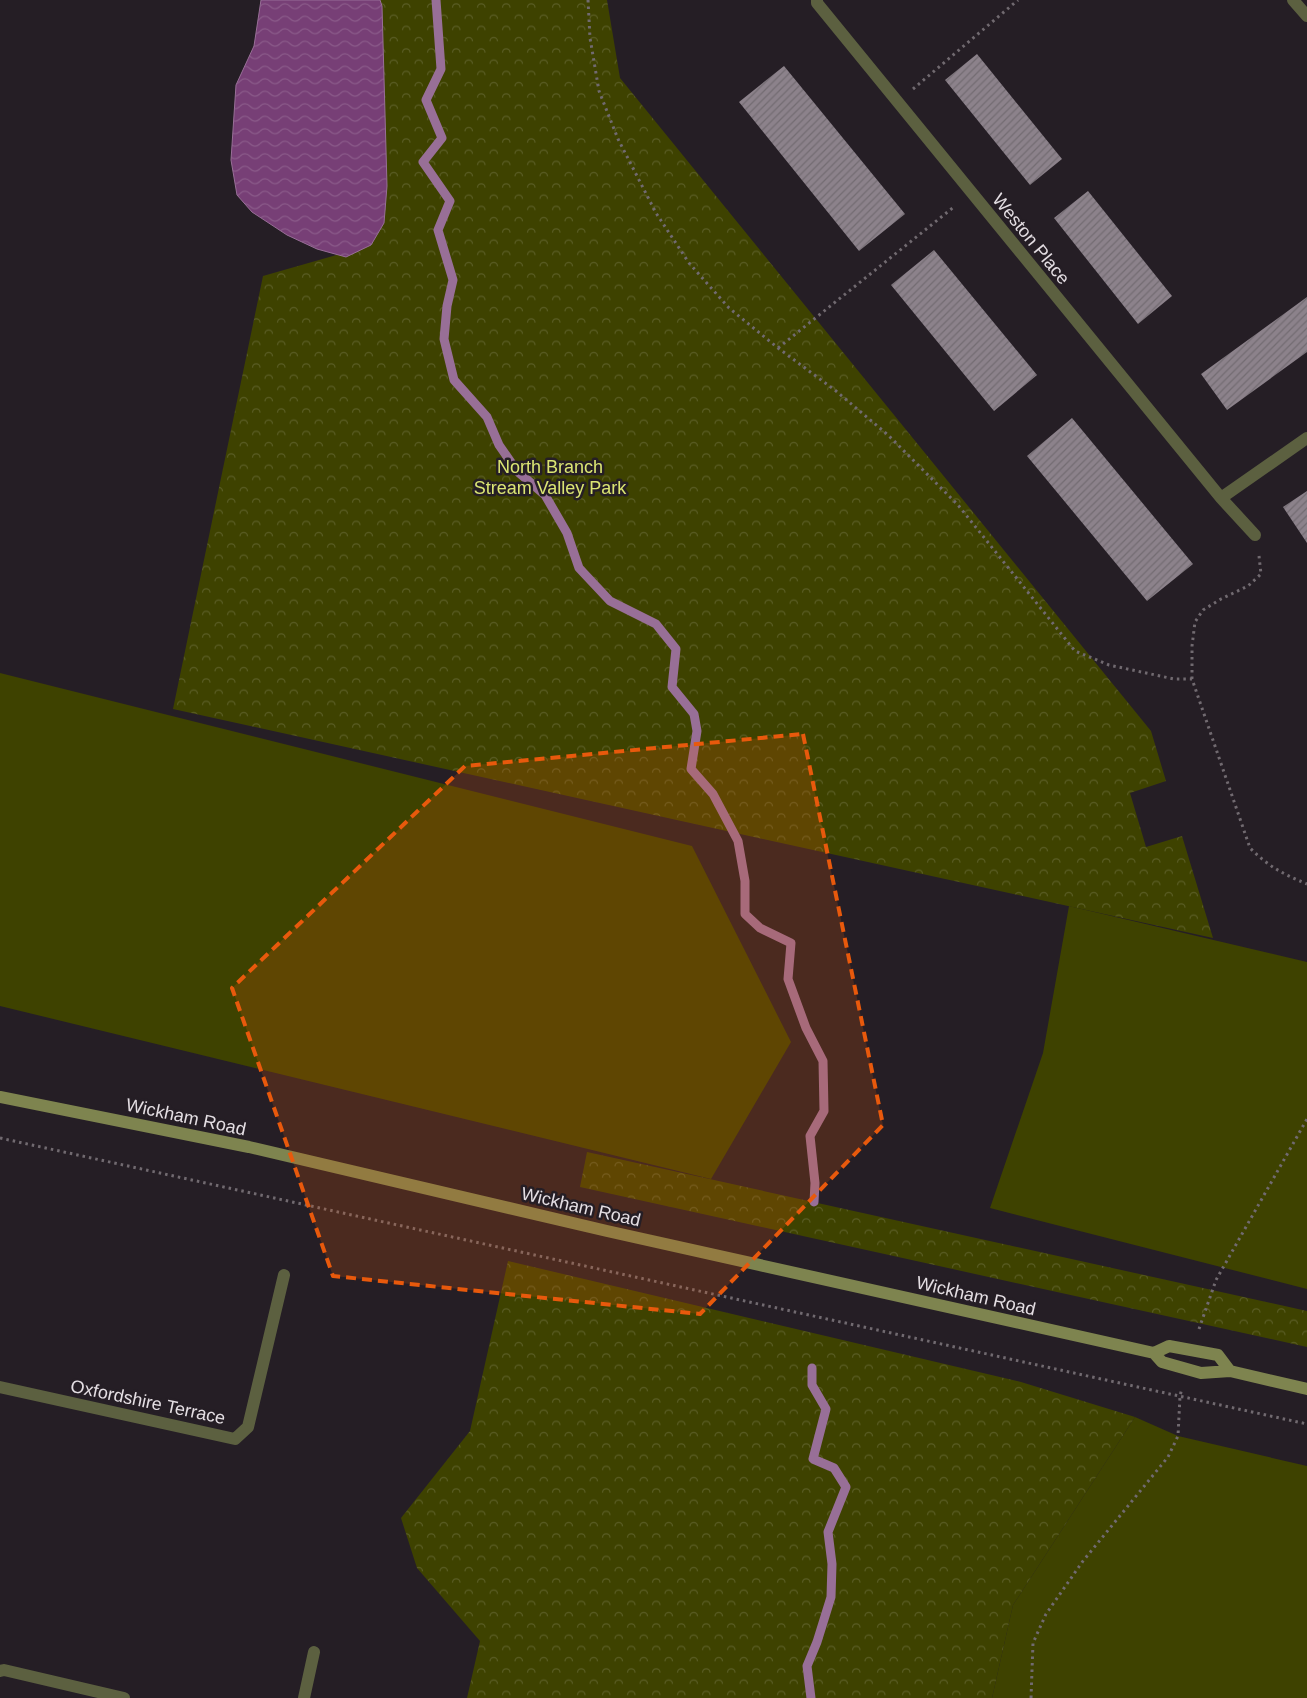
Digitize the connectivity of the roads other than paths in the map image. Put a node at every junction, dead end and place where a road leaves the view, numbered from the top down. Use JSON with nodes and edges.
{"nodes":[{"id":1,"x":817,"y":0,"type":"edge"},
{"id":2,"x":1293,"y":0,"type":"edge"},
{"id":3,"x":1307,"y":16,"type":"edge"},
{"id":4,"x":1307,"y":438,"type":"edge"},
{"id":5,"x":1221,"y":498,"type":"junction"},
{"id":6,"x":1255,"y":535,"type":"road end"},
{"id":7,"x":0,"y":1096,"type":"edge"},
{"id":8,"x":284,"y":1275,"type":"dead end"},
{"id":9,"x":1154,"y":1353,"type":"junction"},
{"id":10,"x":1230,"y":1371,"type":"junction"},
{"id":11,"x":0,"y":1387,"type":"edge"},
{"id":12,"x":1307,"y":1388,"type":"edge"},
{"id":13,"x":314,"y":1652,"type":"dead end"},
{"id":14,"x":0,"y":1670,"type":"edge"},
{"id":15,"x":124,"y":1698,"type":"edge"},
{"id":16,"x":304,"y":1698,"type":"edge"}],
"edges":[{"from":1,"to":5,"type":"street","name":"Weston Place"},
{"from":2,"to":3,"type":"street"},
{"from":4,"to":5,"type":"street"},
{"from":5,"to":6,"type":"street","name":"Weston Place"},
{"from":7,"to":9,"type":"street","name":"Wickham Road"},
{"from":8,"to":11,"type":"street","name":"Oxfordshire Terrace"},
{"from":9,"to":10,"type":"street","name":"Wickham Road"},
{"from":9,"to":10,"type":"street","name":"Wickham Road"},
{"from":10,"to":12,"type":"street","name":"Wickham Road"},
{"from":13,"to":16,"type":"street"},
{"from":14,"to":15,"type":"street"}]}
